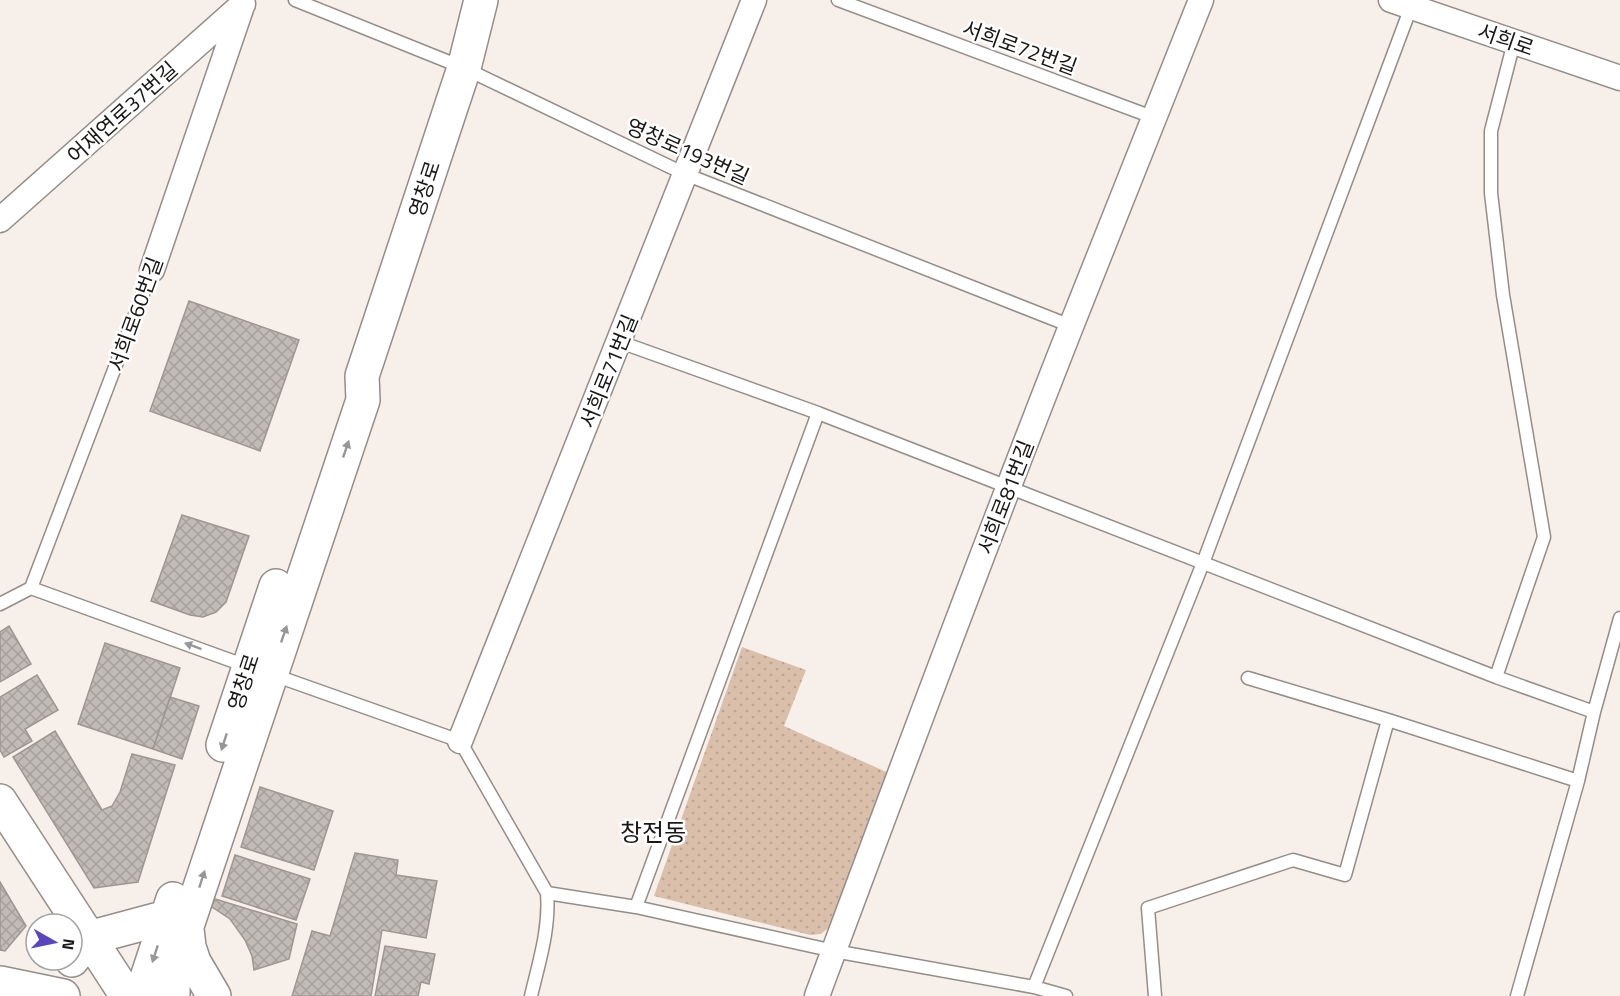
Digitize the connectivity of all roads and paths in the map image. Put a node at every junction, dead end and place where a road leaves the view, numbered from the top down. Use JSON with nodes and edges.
{"nodes":[{"id":1,"x":295,"y":0,"type":"edge"},
{"id":2,"x":481,"y":0,"type":"edge"},
{"id":3,"x":754,"y":0,"type":"edge"},
{"id":4,"x":838,"y":0,"type":"edge"},
{"id":5,"x":1201,"y":0,"type":"edge"},
{"id":6,"x":242,"y":2,"type":"edge"},
{"id":7,"x":1401,"y":4,"type":"edge"},
{"id":8,"x":1514,"y":42,"type":"junction"},
{"id":9,"x":464,"y":68,"type":"junction"},
{"id":10,"x":1620,"y":78,"type":"edge"},
{"id":11,"x":1155,"y":118,"type":"junction"},
{"id":12,"x":685,"y":174,"type":"junction"},
{"id":13,"x":0,"y":220,"type":"edge"},
{"id":14,"x":152,"y":270,"type":"joint"},
{"id":15,"x":1071,"y":326,"type":"junction"},
{"id":16,"x":620,"y":342,"type":"junction"},
{"id":17,"x":818,"y":413,"type":"junction"},
{"id":18,"x":1009,"y":487,"type":"junction"},
{"id":19,"x":1203,"y":563,"type":"junction"},
{"id":20,"x":31,"y":588,"type":"junction"},
{"id":21,"x":0,"y":604,"type":"edge"},
{"id":22,"x":1620,"y":618,"type":"edge"},
{"id":23,"x":259,"y":670,"type":"junction"},
{"id":24,"x":1497,"y":677,"type":"junction"},
{"id":25,"x":1248,"y":678,"type":"dead end"},
{"id":26,"x":1594,"y":712,"type":"junction"},
{"id":27,"x":1388,"y":720,"type":"junction"},
{"id":28,"x":460,"y":741,"type":"junction"},
{"id":29,"x":1578,"y":781,"type":"junction"},
{"id":30,"x":0,"y":801,"type":"edge"},
{"id":31,"x":548,"y":893,"type":"junction"},
{"id":32,"x":636,"y":907,"type":"junction"},
{"id":33,"x":57,"y":912,"type":"edge"},
{"id":34,"x":177,"y":921,"type":"junction"},
{"id":35,"x":84,"y":950,"type":"edge"},
{"id":36,"x":834,"y":951,"type":"junction"},
{"id":37,"x":84,"y":957,"type":"edge"},
{"id":38,"x":60,"y":972,"type":"edge"},
{"id":39,"x":0,"y":983,"type":"edge"},
{"id":40,"x":1034,"y":987,"type":"junction"},
{"id":41,"x":45,"y":994,"type":"edge"},
{"id":42,"x":127,"y":996,"type":"edge"},
{"id":43,"x":141,"y":996,"type":"edge"},
{"id":44,"x":173,"y":996,"type":"edge"},
{"id":45,"x":214,"y":996,"type":"edge"},
{"id":46,"x":531,"y":996,"type":"edge"},
{"id":47,"x":817,"y":996,"type":"edge"},
{"id":48,"x":1066,"y":996,"type":"edge"},
{"id":49,"x":1155,"y":996,"type":"edge"},
{"id":50,"x":1517,"y":996,"type":"edge"}],
"edges":[{"from":1,"to":9,"type":"lane","name":"영창로193번길"},
{"from":2,"to":9,"type":"street","name":"영창로"},
{"from":3,"to":12,"type":"street","name":"서희로71번길"},
{"from":4,"to":11,"type":"lane","name":"서희로72번길"},
{"from":5,"to":11,"type":"street","name":"서희로81번길"},
{"from":6,"to":13,"type":"street","name":"어재연로37번길"},
{"from":6,"to":14,"type":"street","name":"서희로60번길"},
{"from":7,"to":8,"type":"street","name":"서희로"},
{"from":7,"to":19,"type":"lane"},
{"from":8,"to":10,"type":"street","name":"서희로"},
{"from":8,"to":24,"type":"lane"},
{"from":9,"to":12,"type":"lane","name":"영창로193번길"},
{"from":9,"to":23,"type":"street","name":"영창로"},
{"from":11,"to":15,"type":"street","name":"서희로81번길"},
{"from":12,"to":15,"type":"lane","name":"영창로193번길"},
{"from":12,"to":16,"type":"street","name":"서희로71번길"},
{"from":14,"to":20,"type":"lane","name":"서희로60번길"},
{"from":15,"to":18,"type":"street","name":"서희로81번길"},
{"from":16,"to":17,"type":"lane"},
{"from":16,"to":28,"type":"street","name":"서희로71번길"},
{"from":17,"to":18,"type":"lane"},
{"from":17,"to":32,"type":"lane"},
{"from":18,"to":19,"type":"lane"},
{"from":18,"to":36,"type":"street","name":"서희로81번길"},
{"from":19,"to":24,"type":"lane"},
{"from":19,"to":40,"type":"lane"},
{"from":20,"to":21,"type":"lane"},
{"from":23,"to":20,"type":"lane","one_way":true},
{"from":22,"to":26,"type":"lane"},
{"from":23,"to":28,"type":"lane"},
{"from":23,"to":34,"type":"street","name":"영창로"},
{"from":24,"to":26,"type":"lane"},
{"from":25,"to":27,"type":"lane"},
{"from":26,"to":29,"type":"lane"},
{"from":27,"to":29,"type":"lane"},
{"from":27,"to":49,"type":"lane"},
{"from":28,"to":31,"type":"lane"},
{"from":29,"to":50,"type":"lane"},
{"from":30,"to":33,"type":"street"},
{"from":31,"to":32,"type":"lane"},
{"from":31,"to":46,"type":"lane"},
{"from":32,"to":36,"type":"lane"},
{"from":34,"to":35,"type":"street"},
{"from":34,"to":43,"type":"street","name":"영창로","one_way":true},
{"from":34,"to":44,"type":"street","name":"영창로"},
{"from":34,"to":45,"type":"street"},
{"from":36,"to":40,"type":"lane"},
{"from":36,"to":47,"type":"street","name":"서희로81번길"},
{"from":37,"to":42,"type":"street"},
{"from":38,"to":41,"type":"street"},
{"from":39,"to":41,"type":"street"},
{"from":40,"to":48,"type":"lane"}]}
